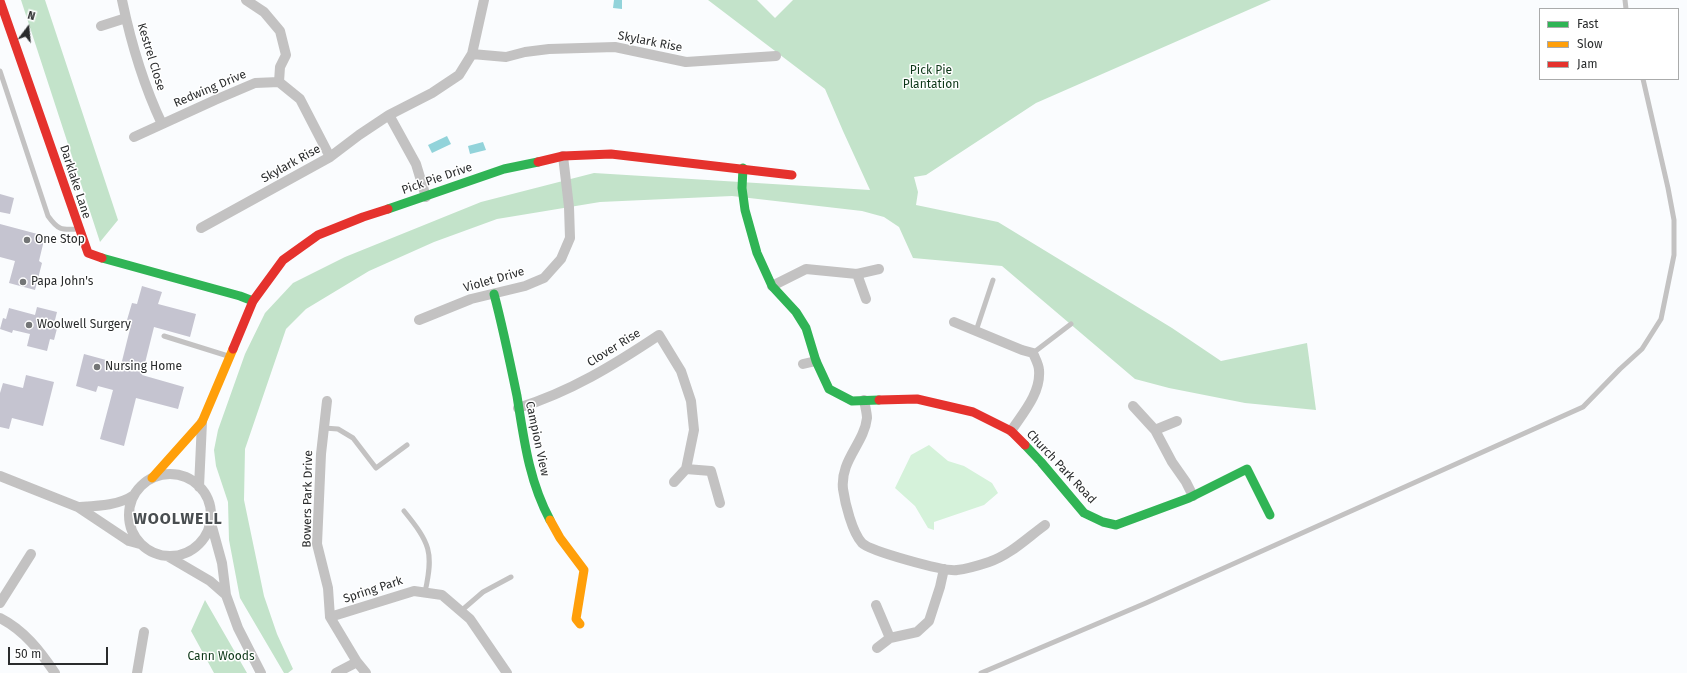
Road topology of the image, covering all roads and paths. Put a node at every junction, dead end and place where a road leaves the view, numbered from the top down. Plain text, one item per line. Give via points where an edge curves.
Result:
1 (122, 0) edge
2 (246, 0) edge
3 (484, 0) edge
4 (0, 1) edge
5 (126, 18) junction
6 (101, 26) dead end
7 (472, 54) junction
8 (776, 56) dead end
9 (0, 71) edge
10 (1643, 80) edge
11 (279, 82) junction
12 (388, 115) junction
13 (162, 124) junction
14 (134, 137) dead end
15 (563, 156) junction
16 (330, 157) junction
17 (743, 168) junction
18 (792, 175) dead end
19 (426, 197) junction
20 (201, 228) dead end
21 (78, 229) junction
22 (880, 269) dead end
23 (857, 274) junction
24 (993, 280) dead end
25 (772, 286) junction
26 (494, 294) junction
27 (866, 298) dead end
28 (253, 301) junction
29 (419, 320) dead end
30 (954, 322) dead end
31 (1071, 324) dead end
32 (976, 331) junction
33 (164, 336) dead end
34 (1033, 353) junction
35 (230, 357) junction
36 (816, 361) junction
37 (804, 364) dead end
38 (864, 400) junction
39 (327, 401) dead end
40 (1133, 406) dead end
41 (518, 408) junction
42 (1177, 421) dead end
43 (202, 422) junction
44 (324, 428) junction
45 (1155, 430) junction
46 (1011, 431) junction
47 (407, 445) dead end
48 (686, 469) junction
49 (0, 476) edge
50 (152, 478) junction
51 (674, 482) dead end
52 (199, 486) junction
53 (134, 495) junction
54 (1193, 496) junction
55 (720, 503) dead end
56 (78, 507) junction
57 (404, 511) dead end
58 (1270, 515) dead end
59 (211, 522) junction
60 (1045, 525) dead end
61 (140, 544) junction
62 (31, 554) dead end
63 (169, 557) junction
64 (944, 569) junction
65 (511, 577) dead end
66 (425, 592) junction
67 (226, 595) junction
68 (0, 603) edge
69 (876, 605) dead end
70 (461, 611) junction
71 (0, 618) edge
72 (330, 618) junction
73 (580, 624) dead end
74 (144, 632) dead end
75 (890, 638) junction
76 (878, 648) dead end
77 (357, 662) junction
78 (55, 673) edge
79 (137, 673) edge
80 (261, 673) edge
81 (336, 673) edge
82 (366, 673) edge
83 (507, 673) edge
84 (981, 673) edge

1 - 5 street, Kestrel Close
2 - 11 street via 264,12 280,31 286,55 280,67
3 - 7 street, Skylark Rise
4 - 21 street, Darklake Lane
5 - 6 street, Kestrel Close
5 - 13 street, Kestrel Close via 142,74
7 - 8 street, Skylark Rise via 506,57 549,49 615,47 686,62
7 - 12 street, Skylark Rise via 459,75 432,93
9 - 21 lane via 48,216 63,230
10 - 84 lane via 1674,220 1674,255 1661,319 1642,349 1582,407 1146,603
11 - 13 street, Redwing Drive via 255,84
11 - 16 street via 300,99
12 - 16 street, Skylark Rise
12 - 19 street via 416,164
13 - 14 street, Redwing Drive
15 - 17 street, Pick Pie Drive via 611,154
15 - 19 street, Pick Pie Drive via 504,169
15 - 26 street, Violet Drive via 570,238 562,259 544,278
16 - 20 street, Skylark Rise
17 - 18 street, Pick Pie Drive
17 - 25 street, Church Park Road via 745,210 757,253
19 - 28 street, Pick Pie Drive via 318,235 283,260
21 - 28 street, Darklake Lane via 88,253 93,256
22 - 23 street
23 - 25 street via 806,269
23 - 27 street
24 - 32 lane
25 - 36 street, Church Park Road via 796,312 806,328
26 - 29 street, Violet Drive via 471,299
26 - 41 street, Campion View via 507,343
28 - 35 street, Pick Pie Drive
30 - 32 street
31 - 34 lane
32 - 34 street
33 - 35 lane
34 - 46 street via 1039,369 1038,382 1033,399
35 - 43 street, Pick Pie Drive
36 - 37 street
36 - 38 street, Church Park Road via 830,389 852,401
38 - 46 street, Church Park Road via 918,399 974,412
38 - 64 street via 867,418 863,433 844,470 843,488 853,526 862,543 888,555
39 - 44 street, Bowers Park Drive
40 - 45 street
41 - 48 street, Clover Rise via 539,402 606,370 659,335 681,371 691,401 694,430
41 - 73 street, Campion View via 530,471 540,501 560,538 584,570 576,619
42 - 45 street
43 - 50 street, Pick Pie Drive
43 - 52 street, Pick Pie Drive
44 - 47 lane via 338,429 353,438 376,468
44 - 72 street, Bowers Park Drive via 320,454 317,544 328,588
45 - 54 street
46 - 54 street, Church Park Road via 1084,513 1104,522 1116,525
48 - 51 street
48 - 55 street via 711,471
49 - 56 street
50 - 52 street via 165,474 177,475
50 - 53 street
52 - 59 street via 207,497 211,509
53 - 56 street via 126,501 104,506
53 - 61 street via 129,512 131,529
54 - 58 street, Church Park Road via 1248,469
56 - 61 street via 129,541
57 - 66 lane via 427,542 430,559
59 - 63 street via 201,544 180,556
59 - 67 street via 222,564
60 - 64 street via 1007,554 990,562 957,570
61 - 63 street via 153,553
62 - 68 street
63 - 67 street via 210,580
64 - 75 street via 929,621 916,632
65 - 70 lane via 483,592
66 - 70 street, Spring Park via 442,595
66 - 72 street, Spring Park via 414,591
67 - 80 street via 238,628
69 - 75 street
70 - 83 street, Spring Park via 470,619
71 - 78 street via 13,624 39,650
72 - 77 street, Bowers Park Drive
74 - 79 street
75 - 76 street
77 - 81 street
77 - 82 street, Bowers Park Drive

